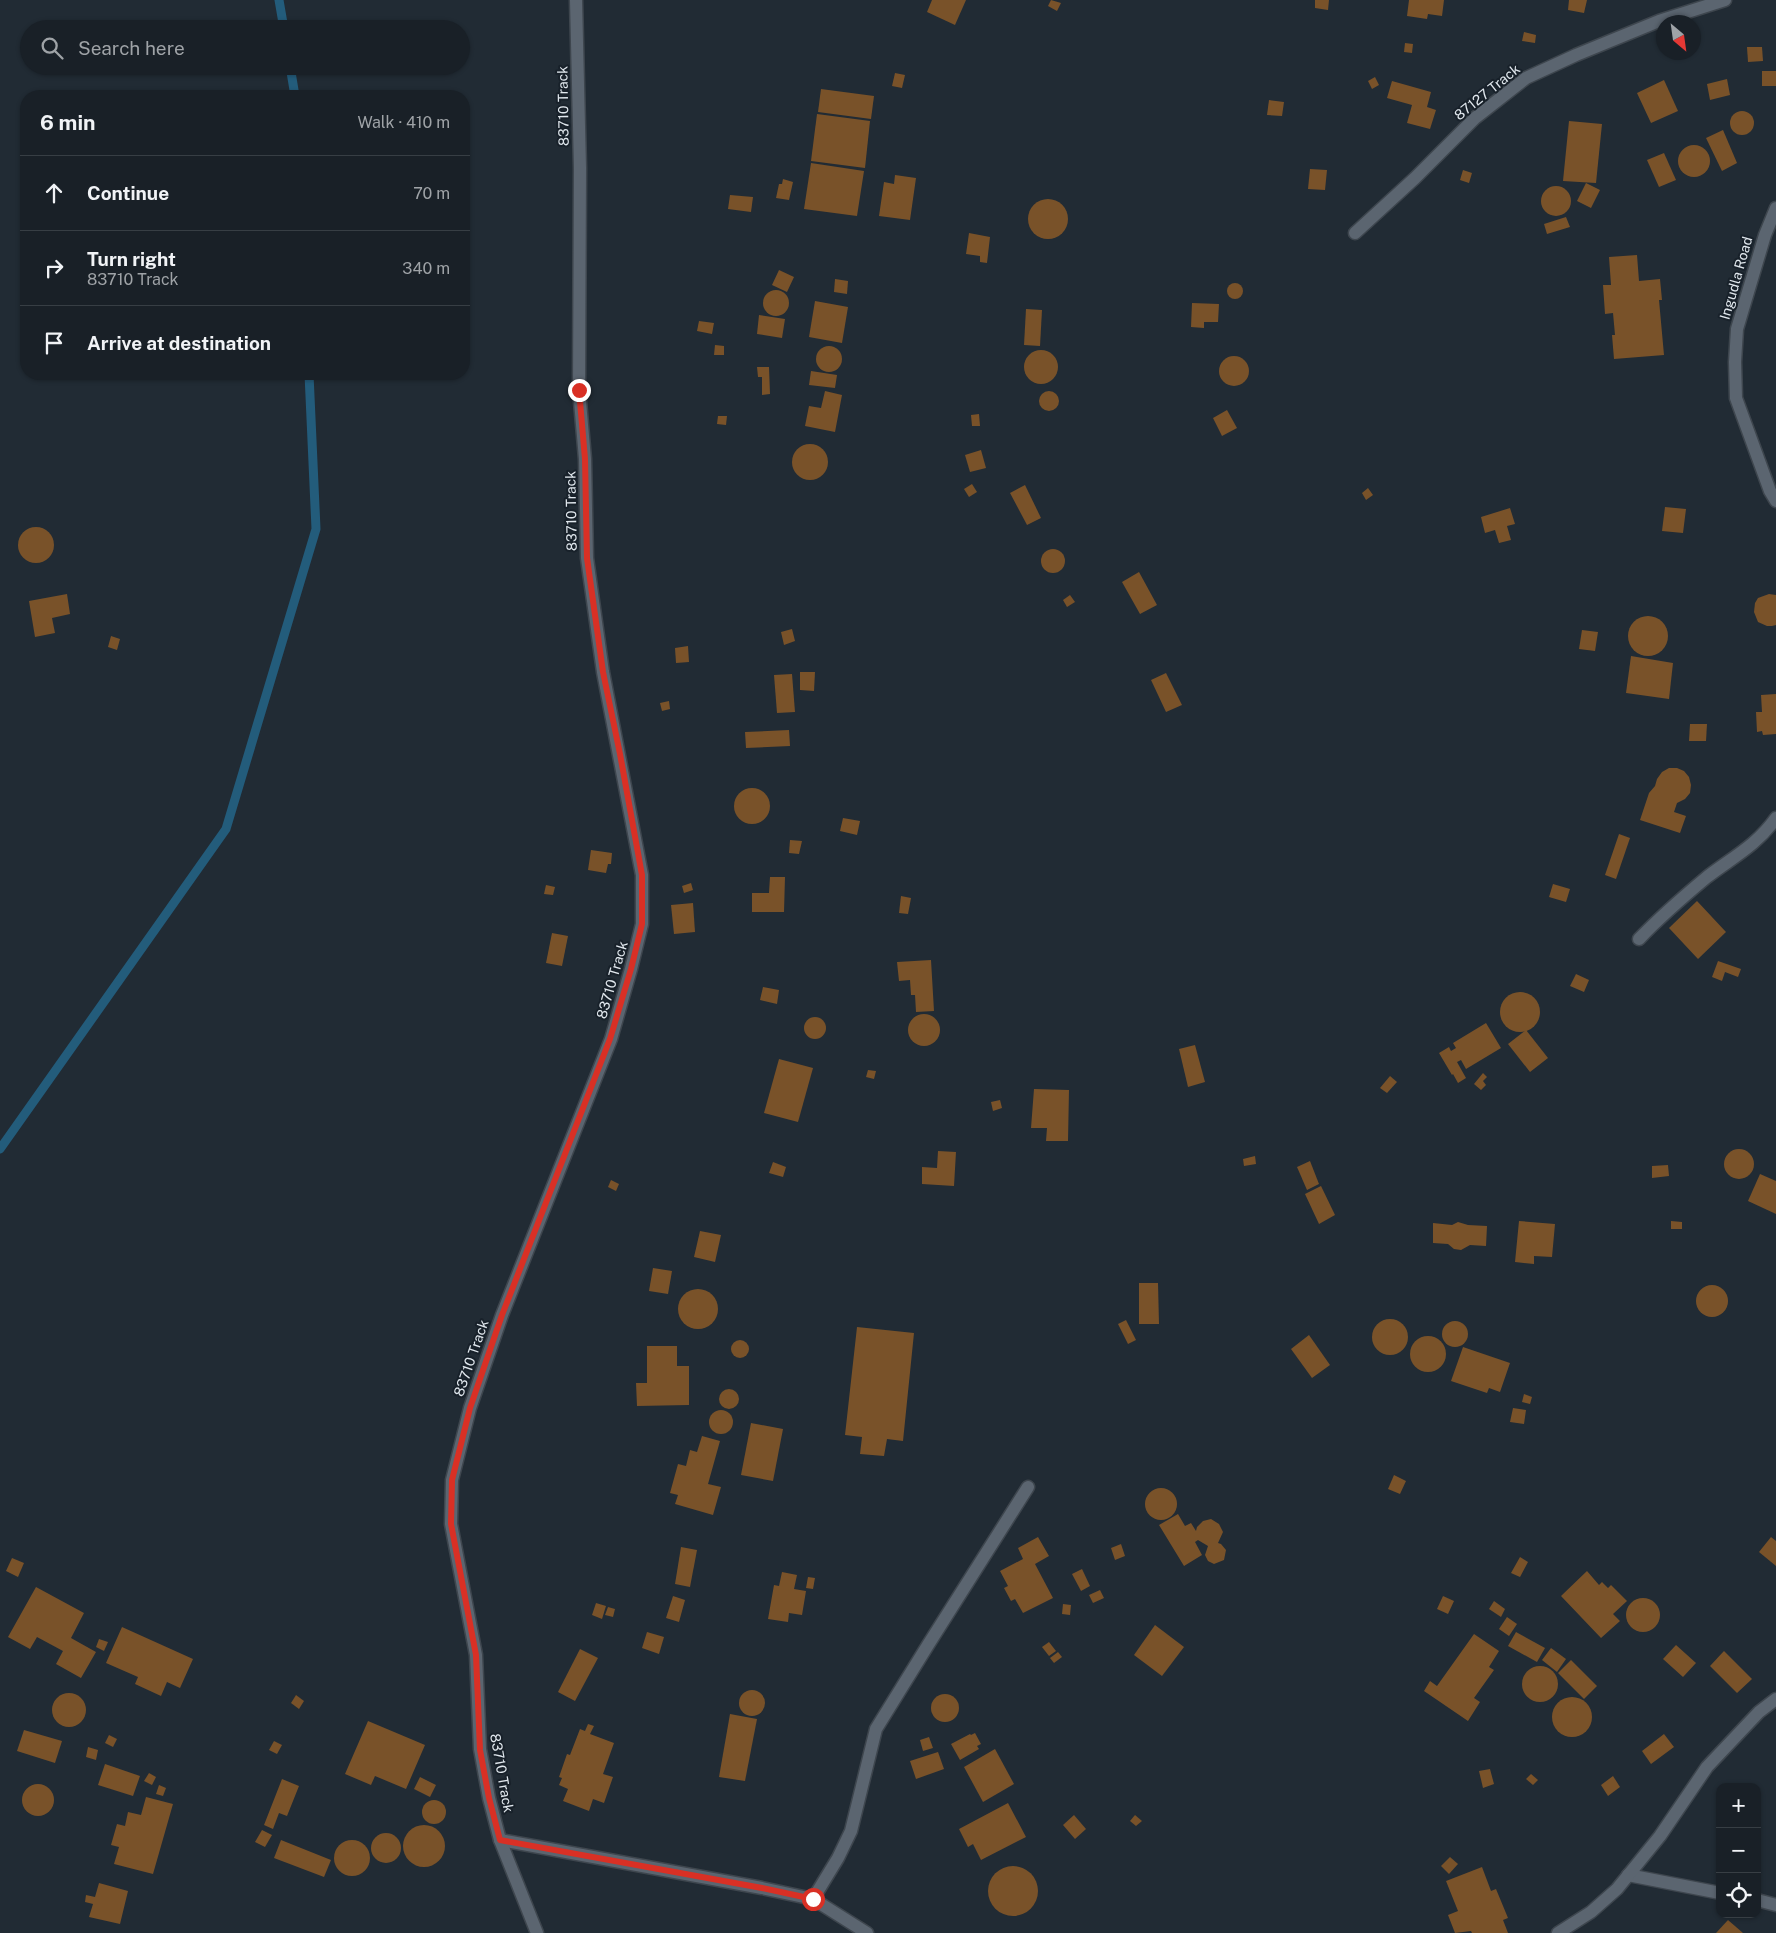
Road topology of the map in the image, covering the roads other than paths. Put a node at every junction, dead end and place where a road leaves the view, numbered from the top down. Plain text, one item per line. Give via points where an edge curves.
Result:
1 (576, 0) edge
2 (1725, 0) edge
3 (1776, 208) edge
4 (1354, 233) dead end
5 (1776, 501) edge
6 (1776, 818) edge
7 (1639, 939) dead end
8 (1028, 1487) dead end
9 (1776, 1699) edge
10 (500, 1840) junction
11 (1628, 1876) junction
12 (1716, 1892) edge
13 (813, 1899) junction
14 (1761, 1901) edge
15 (1776, 1905) edge
16 (537, 1933) edge
17 (867, 1933) edge
18 (1558, 1933) edge

1 - 10 street, 83710 Track via 580,168 579,390 585,459 587,558 603,672 642,875 642,924 610,1039 502,1315 470,1408 452,1480 451,1524 476,1655 480,1750
2 - 4 street, 87127 Track via 1659,21 1526,78 1475,118
3 - 5 street, Ingudla Road via 1742,310 1735,362 1736,398
6 - 7 street via 1749,848 1708,876 1658,918
8 - 13 street via 876,1729 851,1831
9 - 11 street via 1759,1712 1707,1767
10 - 13 street
10 - 16 street, 83710 Track
11 - 12 street
11 - 18 street via 1591,1912
13 - 17 street
14 - 15 street

